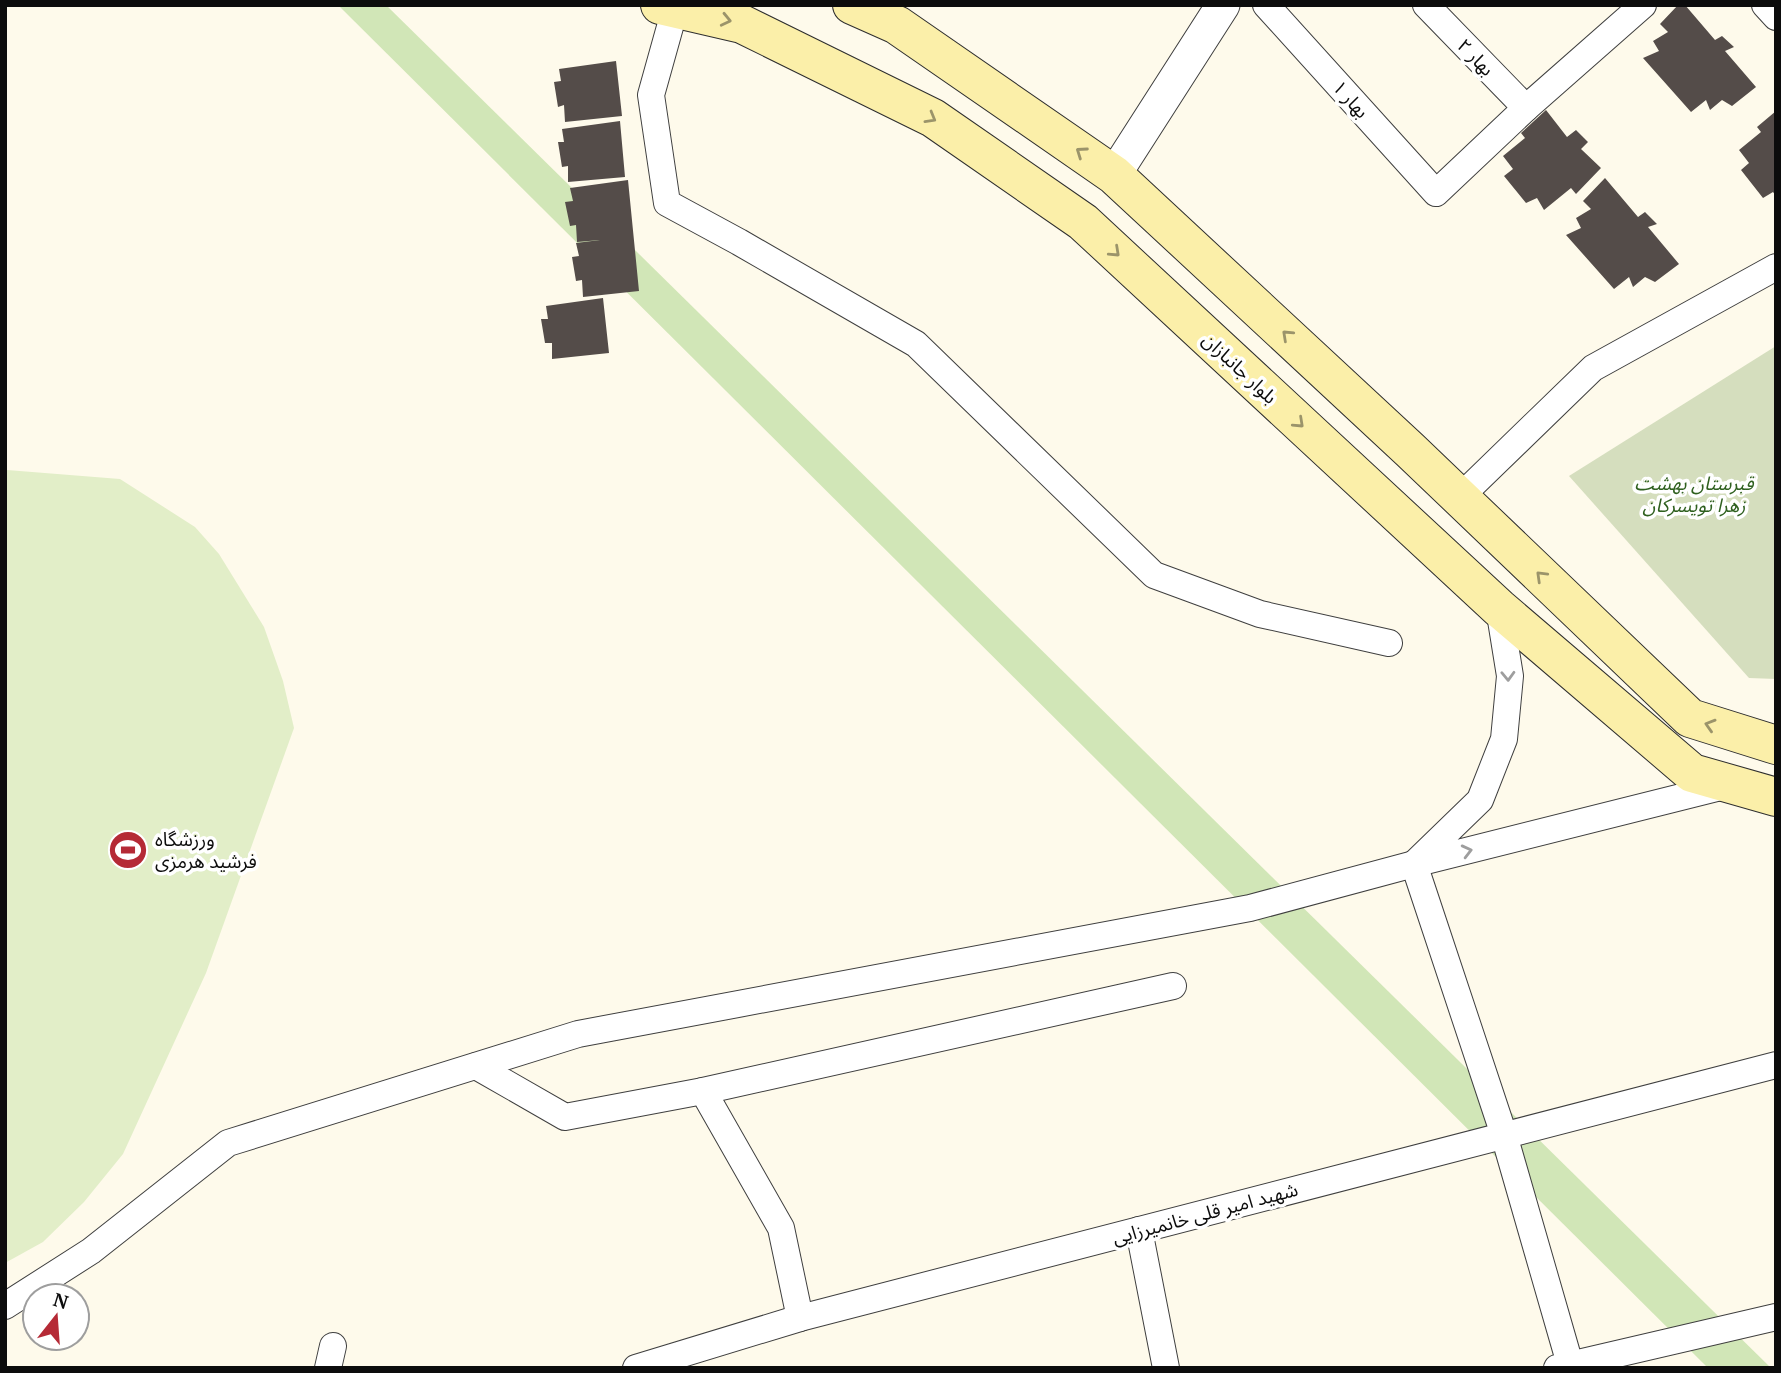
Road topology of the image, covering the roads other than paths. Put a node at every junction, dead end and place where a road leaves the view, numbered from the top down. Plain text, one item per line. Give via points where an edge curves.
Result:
1 (852, 5) edge
2 (1223, 5) edge
3 (1266, 5) edge
4 (1426, 5) edge
5 (1643, 5) edge
6 (1765, 5) edge
7 (667, 7) edge
8 (1776, 17) edge
9 (1525, 108) junction
10 (1114, 175) junction
11 (1083, 222) junction
12 (1776, 267) edge
13 (1460, 497) junction
14 (1499, 608) junction
15 (1389, 643) dead end
16 (1776, 745) edge
17 (1732, 785) junction
18 (1776, 797) edge
19 (1414, 864) junction
20 (1173, 986) dead end
21 (1776, 1065) edge
22 (476, 1066) junction
23 (703, 1091) junction
24 (1504, 1135) junction
25 (1139, 1230) junction
26 (5, 1306) edge
27 (1776, 1317) edge
28 (800, 1318) junction
29 (1564, 1366) edge
30 (636, 1368) edge
31 (1166, 1368) edge

10 -> 1 main road via 897,24
2 - 10 street
3 - 9 street, بهار ۱ via 1436,192
4 - 9 street, بهار ۲
5 - 9 street
6 - 8 street
7 -> 11 main road, بلوار جانبازان via 742,24 933,118
7 - 15 street via 651,95 667,203 916,344 1154,575 1260,614
10 - 11 main road
13 -> 10 main road
11 -> 14 main road, بلوار جانبازان
12 - 13 street via 1594,368
16 -> 13 main road via 1690,718
14 - 17 main road, بلوار جانبازان via 1692,773
14 -> 19 street via 1510,676 1504,738 1480,800
17 - 18 main road, بلوار جانبازان
19 -> 17 street
19 - 22 street via 1250,908 578,1034
19 - 24 street
20 - 23 street
21 - 24 street, شهید امیر قلی خانمیرزایی
22 - 23 street via 565,1117
22 - 26 street via 228,1143 91,1251
23 - 28 street via 781,1228
24 - 25 street, شهید امیر قلی خانمیرزایی
24 - 29 street
25 - 28 street, شهید امیر قلی خانمیرزایی
25 - 31 street
27 - 29 street
28 - 30 street, شهید امیر قلی خانمیرزایی

